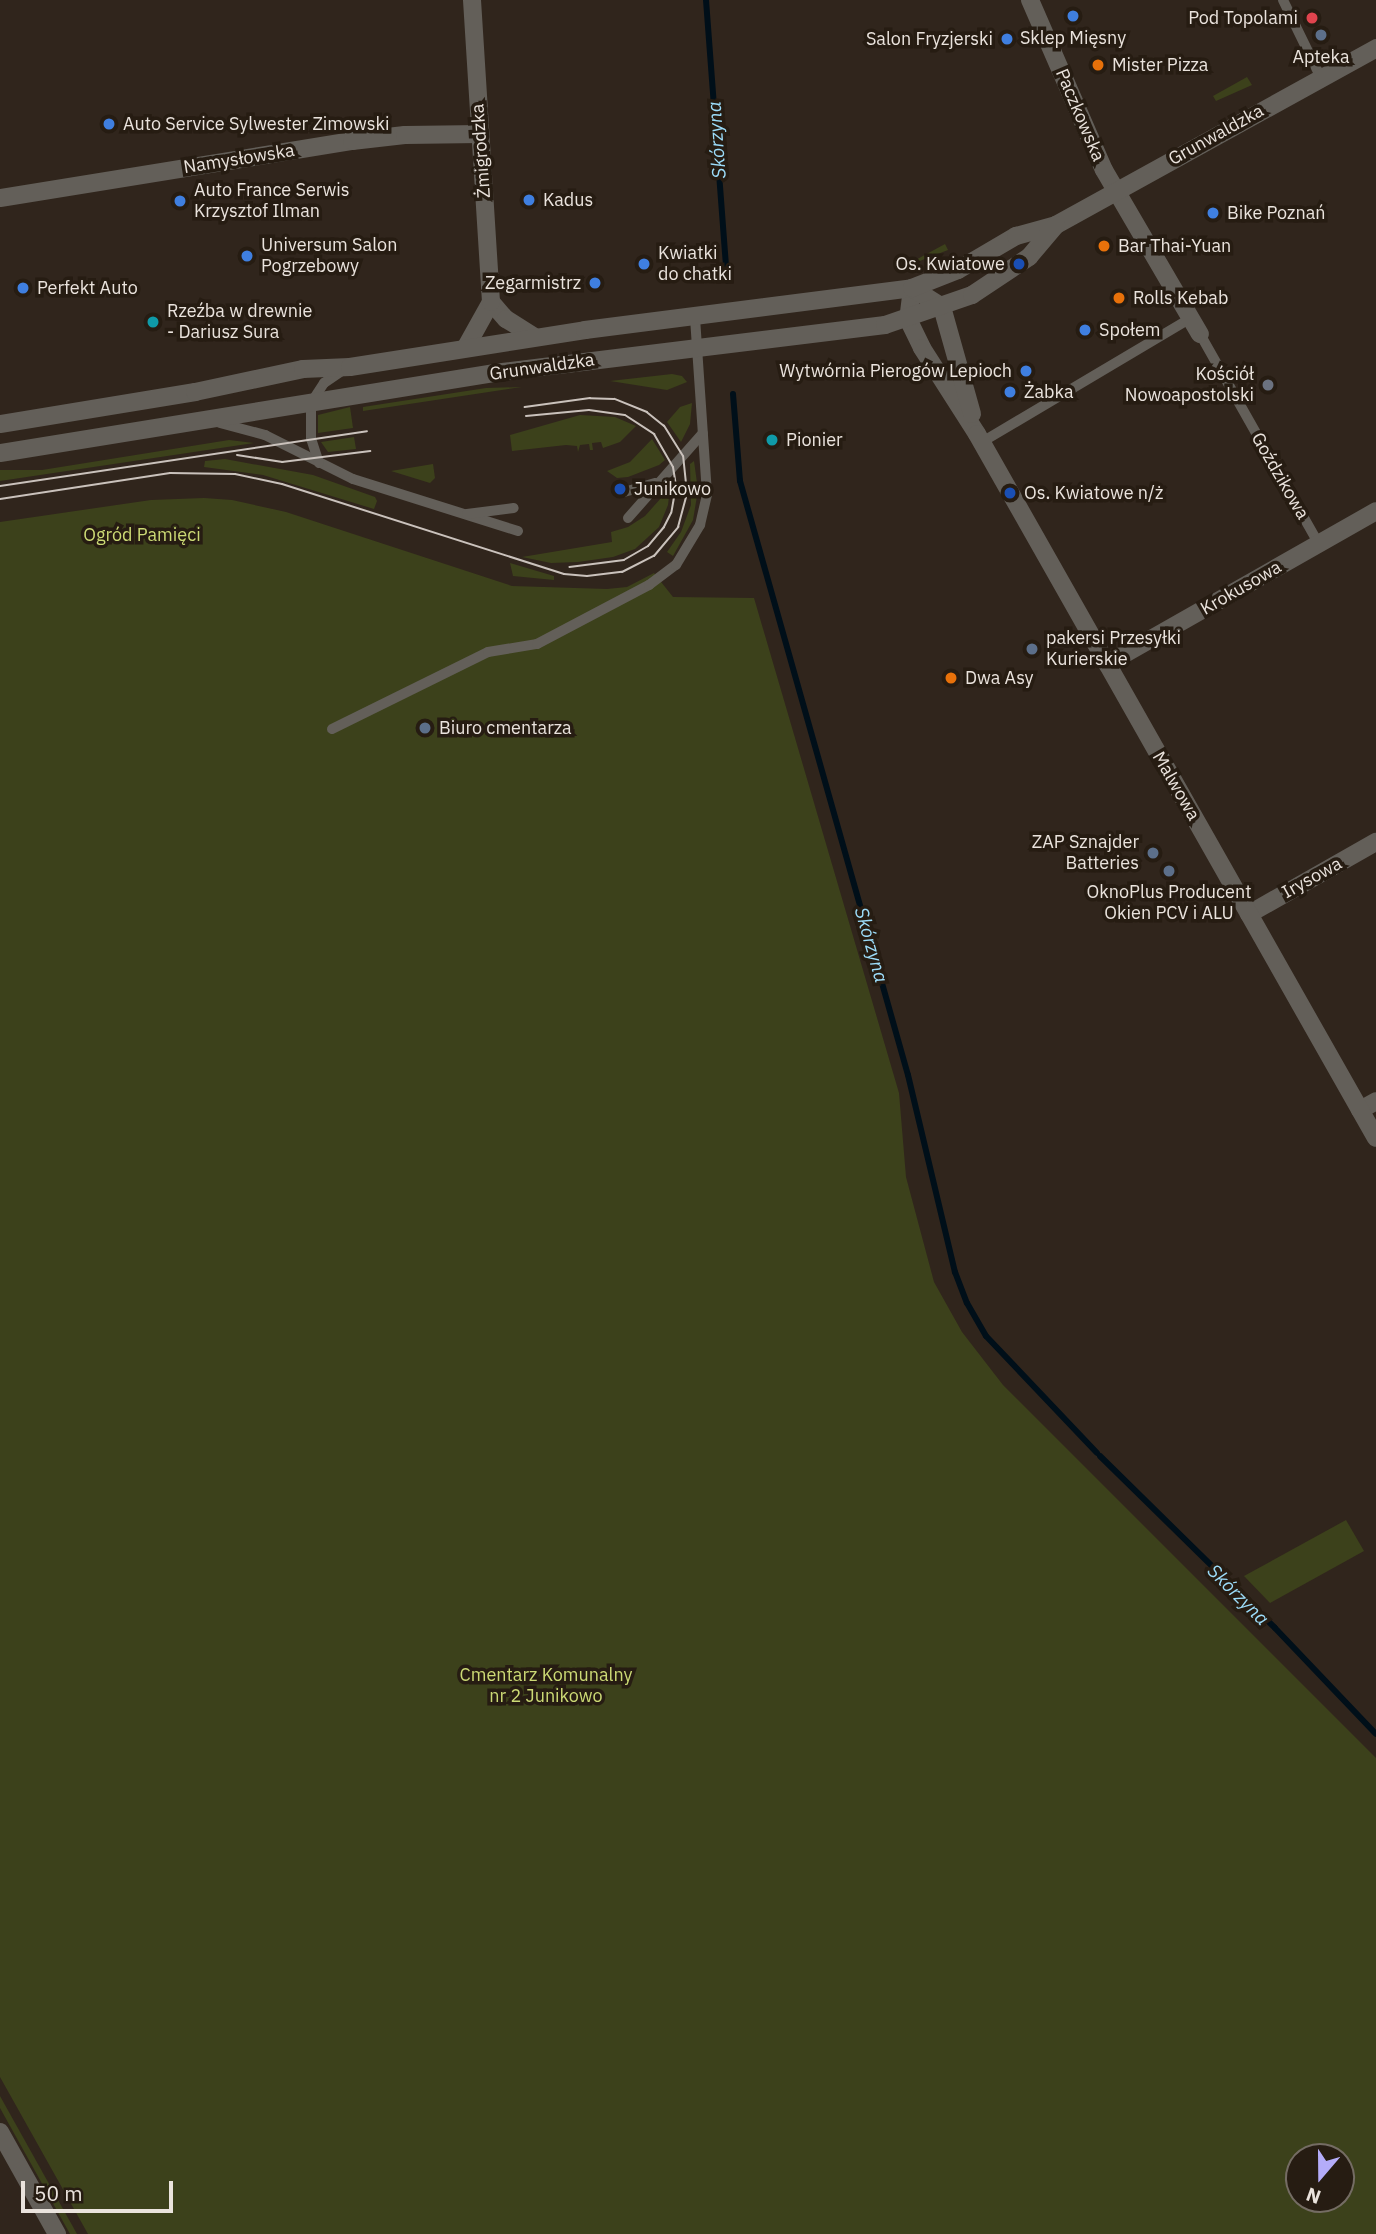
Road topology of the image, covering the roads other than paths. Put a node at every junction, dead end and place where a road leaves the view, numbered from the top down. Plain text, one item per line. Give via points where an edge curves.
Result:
1 (472, 0) edge
2 (1030, 0) edge
3 (1283, 0) edge
4 (1376, 48) edge
5 (1321, 78) junction
6 (480, 134) junction
7 (1114, 191) junction
8 (0, 198) edge
9 (1056, 225) junction
10 (912, 288) junction
11 (491, 302) junction
12 (942, 307) junction
13 (695, 317) junction
14 (908, 319) junction
15 (1195, 326) junction
16 (535, 337) junction
17 (467, 347) junction
18 (697, 347) junction
19 (350, 367) junction
20 (311, 403) junction
21 (199, 421) junction
22 (0, 424) edge
23 (703, 433) junction
24 (980, 438) junction
25 (0, 453) edge
26 (319, 463) junction
27 (660, 482) junction
28 (624, 492) dead end
29 (514, 508) dead end
30 (1376, 512) edge
31 (463, 514) junction
32 (628, 517) dead end
33 (518, 531) dead end
34 (1319, 544) junction
35 (1107, 664) junction
36 (332, 729) dead end
37 (1376, 842) edge
38 (1249, 914) junction
39 (1368, 1105) edge
40 (1376, 1138) edge
41 (0, 2132) edge
42 (57, 2234) edge

1 - 6 street, Żmigrodzka
2 - 7 street, Paczkowska
3 - 5 lane
4 - 5 street, Grunwaldzka
5 - 7 street, Grunwaldzka
6 - 8 street, Namysłowska via 352,141
6 - 11 street, Żmigrodzka
7 - 9 street, Grunwaldzka
7 - 15 street, Goździkowa
9 - 10 street, Grunwaldzka via 1016,236 958,270
9 - 12 street, Grunwaldzka via 1029,257 972,295
10 - 12 street
10 - 13 street, Grunwaldzka
10 - 14 street
11 - 16 street via 506,319
11 - 17 street
12 - 14 street, Grunwaldzka
12 - 24 street, Malwowa
13 - 16 street, Grunwaldzka
13 - 18 lane
14 - 18 street, Grunwaldzka
14 - 24 street, Malwowa
15 - 24 lane
15 - 34 lane, Goździkowa
16 - 17 street, Grunwaldzka
17 - 19 street, Grunwaldzka
18 - 20 street, Grunwaldzka
18 - 23 lane
19 - 20 lane via 329,379
19 - 22 street, Grunwaldzka via 290,371 195,392
20 - 21 street, Grunwaldzka
20 - 26 lane via 312,439
21 - 25 street, Grunwaldzka
21 - 26 lane via 251,430
23 - 27 lane
23 - 36 lane via 707,494 700,525 676,565 537,644 488,652
24 - 35 street, Malwowa
26 - 31 lane via 353,479
27 - 28 lane
27 - 32 lane
29 - 31 lane
30 - 34 street, Krokusowa
31 - 33 lane
34 - 35 street, Krokusowa
35 - 38 street, Malwowa
37 - 38 street, Irysowa
38 - 39 street, Malwowa
39 - 40 street, Malwowa
41 - 42 street

